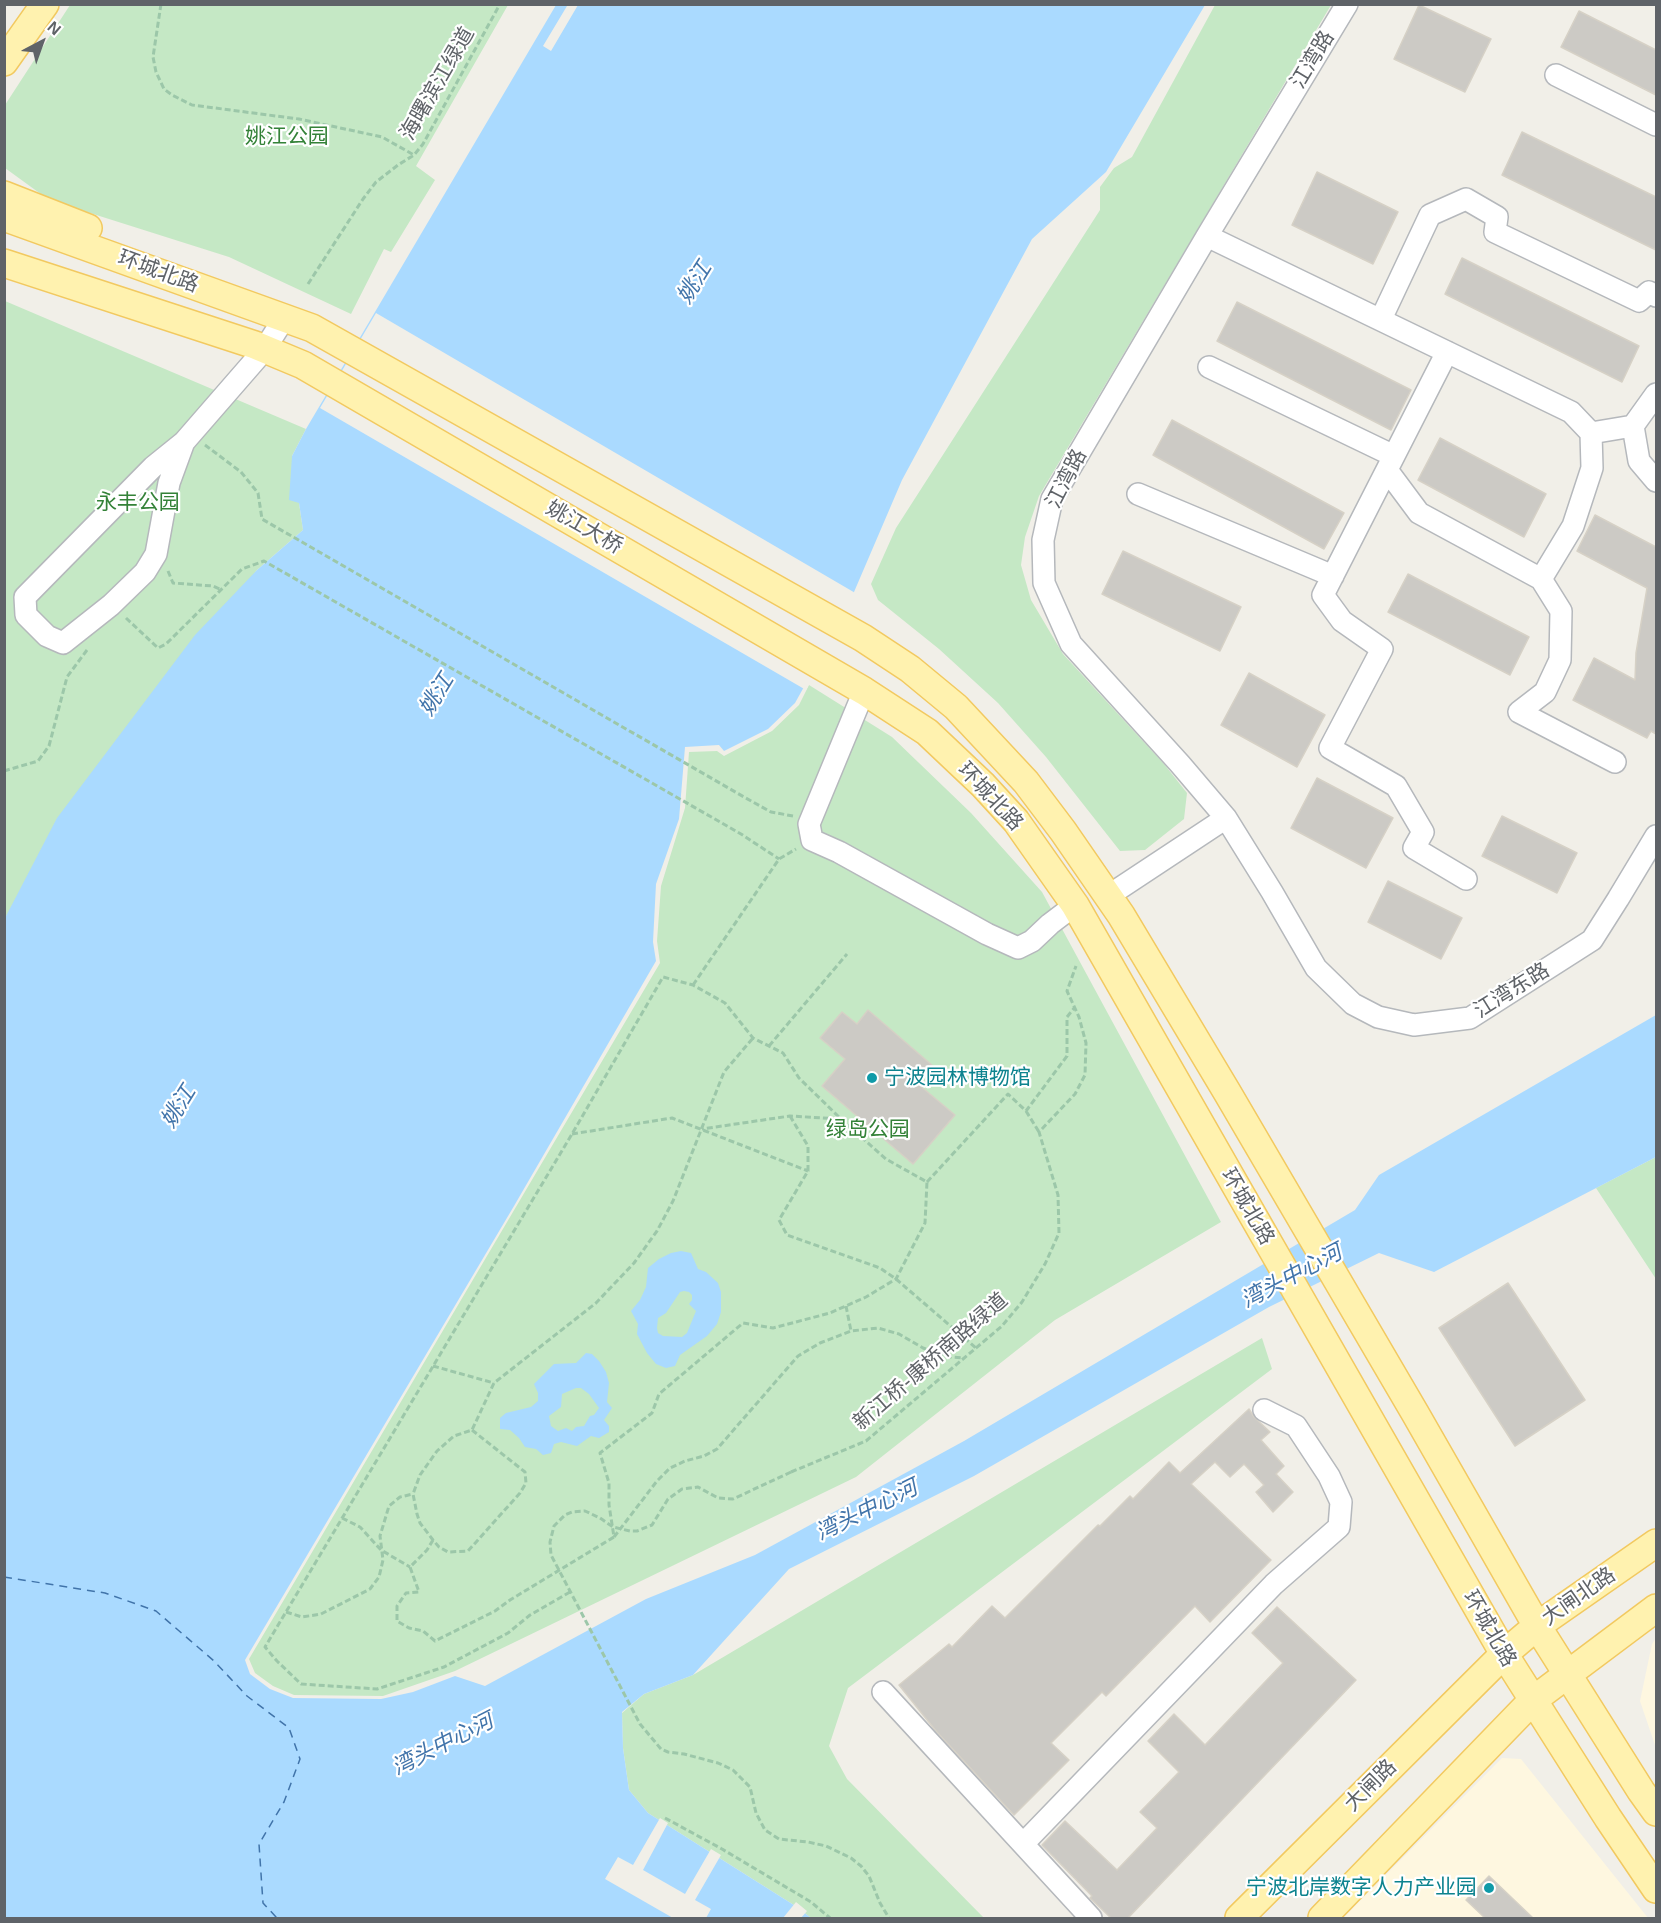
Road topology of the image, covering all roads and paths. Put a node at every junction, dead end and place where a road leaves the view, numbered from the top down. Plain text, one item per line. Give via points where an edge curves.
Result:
1 (45, 4) edge
2 (161, 4) edge
3 (500, 4) edge
4 (1347, 4) edge
5 (4, 62) edge
6 (1556, 75) dead end
7 (1656, 124) edge
8 (414, 155) junction
9 (4, 195) edge
10 (4, 217) edge
11 (1207, 236) junction
12 (4, 262) edge
13 (308, 285) dead end
14 (1656, 296) edge
15 (275, 313) junction
16 (1381, 319) junction
17 (312, 328) joint
18 (264, 350) junction
19 (1447, 352) junction
20 (303, 365) joint
21 (1209, 367) dead end
22 (1656, 394) edge
23 (1633, 426) junction
24 (1591, 433) junction
25 (194, 443) junction
26 (1390, 463) junction
27 (1656, 481) edge
28 (1138, 494) dead end
29 (167, 568) dead end
30 (1333, 576) junction
31 (1541, 579) junction
32 (222, 590) junction
33 (111, 605) junction
34 (862, 638) joint
35 (93, 642) dead end
36 (864, 691) junction
37 (1615, 762) dead end
38 (4, 771) edge
39 (819, 799) junction
40 (1226, 818) junction
41 (1656, 836) edge
42 (812, 840) junction
43 (779, 859) junction
44 (1466, 879) dead end
45 (1108, 896) junction
46 (1075, 905) junction
47 (848, 954) dead end
48 (1076, 966) dead end
49 (693, 985) junction
50 (1075, 1008) junction
51 (753, 1038) junction
52 (769, 1046) junction
53 (1026, 1111) junction
54 (790, 1116) junction
55 (841, 1119) junction
56 (702, 1129) junction
57 (1039, 1132) junction
58 (572, 1134) junction
59 (808, 1171) junction
60 (927, 1182) junction
61 (896, 1279) junction
62 (846, 1306) junction
63 (851, 1331) junction
64 (976, 1348) junction
65 (963, 1358) junction
66 (433, 1366) junction
67 (494, 1383) junction
68 (1264, 1410) dead end
69 (472, 1430) junction
70 (413, 1494) junction
71 (342, 1518) junction
72 (614, 1538) junction
73 (433, 1540) junction
74 (1656, 1543) edge
75 (381, 1550) junction
76 (410, 1567) junction
77 (570, 1592) junction
78 (1656, 1608) edge
79 (286, 1612) junction
80 (1537, 1626) junction
81 (1504, 1654) junction
82 (1567, 1675) junction
83 (883, 1692) dead end
84 (1532, 1701) junction
85 (1656, 1812) edge
86 (665, 1818) dead end
87 (1023, 1844) junction
88 (1656, 1889) edge
89 (830, 1918) edge
90 (889, 1918) edge
91 (1091, 1918) edge
92 (1239, 1918) edge
93 (1322, 1918) edge

1 - 5 main road
2 - 8 path via 153,57 164,88 172,95 192,105 299,119 382,136
3 - 8 path, 海曙滨江绿道
4 - 11 street, 江湾路
6 - 7 street
8 - 13 path, 海曙滨江绿道 via 376,182
9 - 15 main road via 231,284
10 - 15 main road, 环城北路
11 - 16 street
11 - 40 street, 江湾路 via 1052,499 1043,540 1044,583 1071,644
12 - 18 main road, 环城北路
14 - 16 street via 1649,292 1639,302 1495,232 1497,217 1466,199 1430,215
15 - 17 main road, 环城北路
15 - 18 street
16 - 19 street
17 - 34 main road, 姚江大桥
18 - 20 main road, 环城北路
18 - 25 street
19 - 24 street via 1571,412
19 - 26 street
20 - 36 main road, 姚江大桥
21 - 26 street
22 - 23 street
23 - 24 street
23 - 27 street via 1640,461
24 - 31 street via 1592,468 1573,526
25 - 33 street via 169,483 156,554 145,572
25 - 33 street via 153,467 25,597 26,615 47,636 63,643
25 - 39 path via 241,472 258,493 262,519 744,797 771,812 794,816
26 - 30 street
26 - 31 street via 1419,513
28 - 30 street
29 - 32 path via 173,583
30 - 44 street via 1323,595 1342,621 1382,649 1330,748 1396,786 1423,832 1414,848
31 - 37 street via 1561,611 1560,660 1545,692 1519,712
32 - 33 path via 158,648
32 - 43 path via 242,569 264,561
34 - 45 main road, 环城北路 via 910,669 990,742 1026,782
35 - 38 path via 67,677 49,746 38,761
36 - 39 street
36 - 46 main road, 环城北路 via 927,732 983,785 1016,821
39 - 42 street via 809,824
40 - 41 street, 江湾东路 via 1316,968 1353,1004 1378,1017 1414,1025 1470,1018 1592,940
40 - 45 street
42 - 43 path
42 - 46 street via 1018,948
43 - 49 path
45 - 80 main road, 环城北路 via 1227,1092
46 - 81 main road, 环城北路
47 - 52 path
48 - 50 path via 1067,991
49 - 51 path via 725,1003
49 - 58 path via 663,977
50 - 53 path via 1067,1017 1067,1056
50 - 57 path via 1086,1043 1086,1075 1075,1094
51 - 52 path
51 - 56 path via 724,1071
52 - 55 path via 783,1053 799,1078
53 - 57 path, 新江桥-康桥南路绿道
53 - 60 path via 1008,1094
54 - 55 path
54 - 56 path
54 - 59 path via 808,1146
55 - 60 path via 886,1159
56 - 58 path via 672,1118
56 - 59 path
56 - 67 path via 673,1201 634,1263 596,1303
57 - 64 path, 新江桥-康桥南路绿道 via 1058,1195 1059,1233 1022,1302
58 - 66 path
59 - 61 path via 779,1220 787,1235 880,1268
60 - 61 path via 925,1223
61 - 62 path
61 - 64 path
62 - 63 path
62 - 72 path via 773,1328 743,1323 659,1394 652,1413 600,1453 609,1483
63 - 65 path via 878,1328 951,1357
63 - 72 path via 798,1356 717,1449 670,1468
64 - 65 path, 新江桥-康桥南路绿道
65 - 77 path, 新江桥-康桥南路绿道, bridge via 866,1441 733,1498 718,1498 698,1488 682,1489 669,1499 652,1525 637,1531 613,1527 585,1511 565,1515 554,1526 550,1548
66 - 67 path
66 - 71 path
67 - 69 path
68 - 87 street via 1296,1426 1322,1466 1341,1502 1339,1527 1274,1584
69 - 70 path via 454,1436 437,1451 420,1475
69 - 73 path via 525,1472 526,1483 468,1551 448,1552
70 - 73 path via 420,1523
70 - 75 path via 400,1497 389,1506 380,1536
71 - 75 path via 360,1527
71 - 79 path
72 - 76 path via 495,1611 435,1641 423,1631 397,1621 397,1606 406,1593 419,1592
73 - 76 path
74 - 80 main road, 大闸北路
75 - 76 path
75 - 79 path via 379,1577 370,1589 321,1614 302,1617
77 - 79 path via 508,1633 444,1667 377,1689 301,1684 265,1647
77 - 90 path, 新江桥-康桥南路绿道, bridge via 640,1724 661,1749 733,1770 750,1787 765,1830 779,1839 826,1846 851,1858 869,1876
78 - 82 main road
80 - 81 main road, 大闸北路
80 - 82 main road, 环城北路
81 - 84 main road, 环城北路
81 - 92 main road, 大闸路
82 - 84 main road
82 - 85 main road, 环城北路
83 - 87 street
84 - 88 main road, 环城北路
84 - 93 main road
86 - 89 path via 811,1902
87 - 91 street

